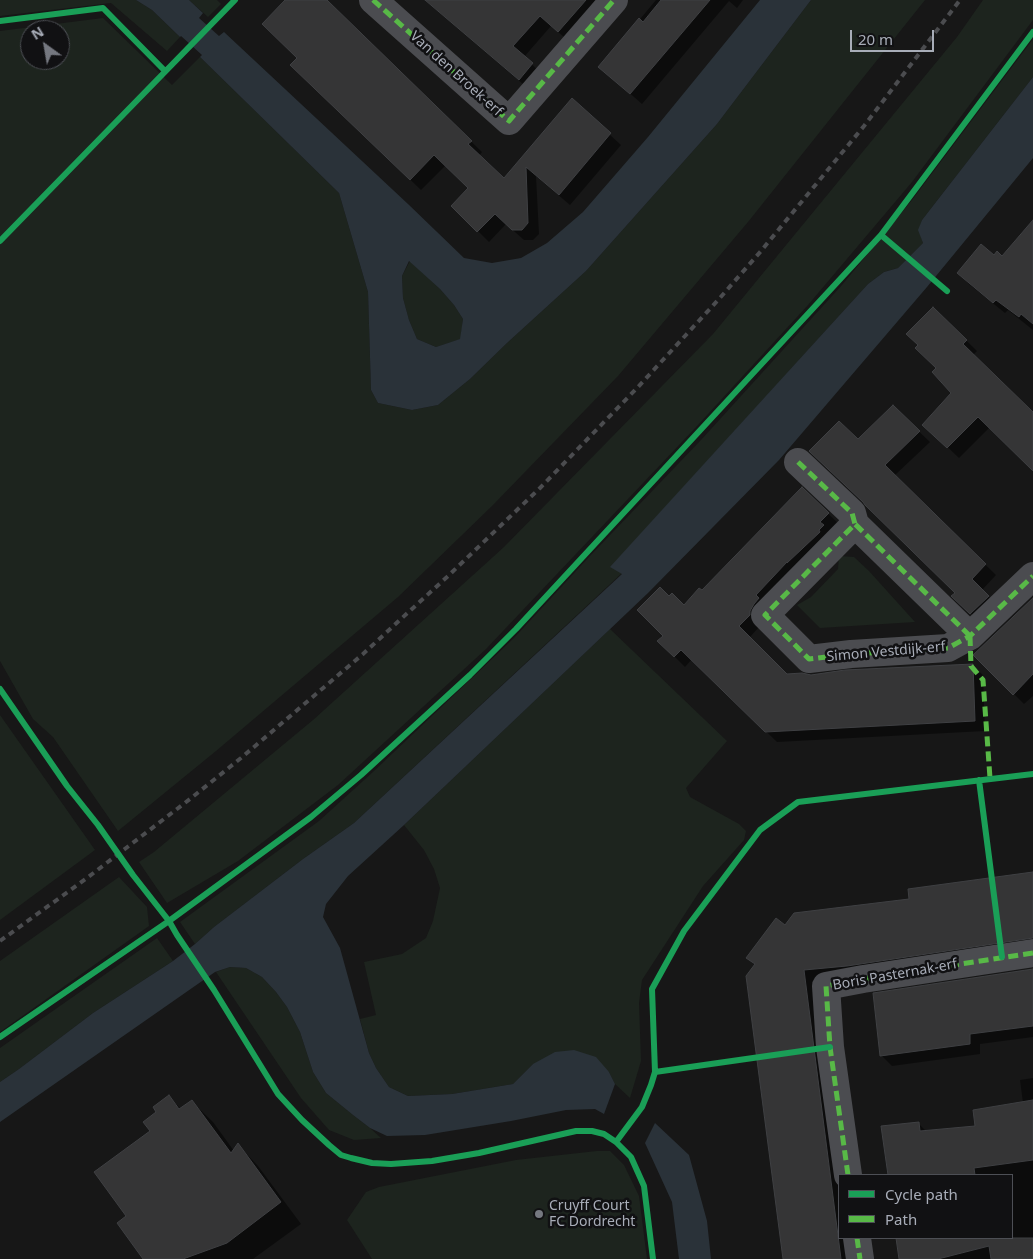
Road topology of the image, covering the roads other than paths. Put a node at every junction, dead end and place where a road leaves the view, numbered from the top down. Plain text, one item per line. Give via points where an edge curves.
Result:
1 (373, 0) edge
2 (614, 0) edge
3 (798, 462) dead end
4 (855, 524) junction
5 (1033, 576) edge
6 (970, 636) junction
7 (1033, 953) edge
8 (848, 1174) edge
9 (857, 1239) edge
10 (860, 1259) edge

1 - 2 street, Van den Broek-erf via 509,122
3 - 4 street, Simon Vestdijk-erf via 852,513
4 - 6 street, Simon Vestdijk-erf
4 - 6 street, Simon Vestdijk-erf via 765,615 778,628 810,659 948,648
5 - 6 street, Simon Vestdijk-erf
7 - 8 street, Boris Pasternak-erf via 826,986 830,1047
9 - 10 street

